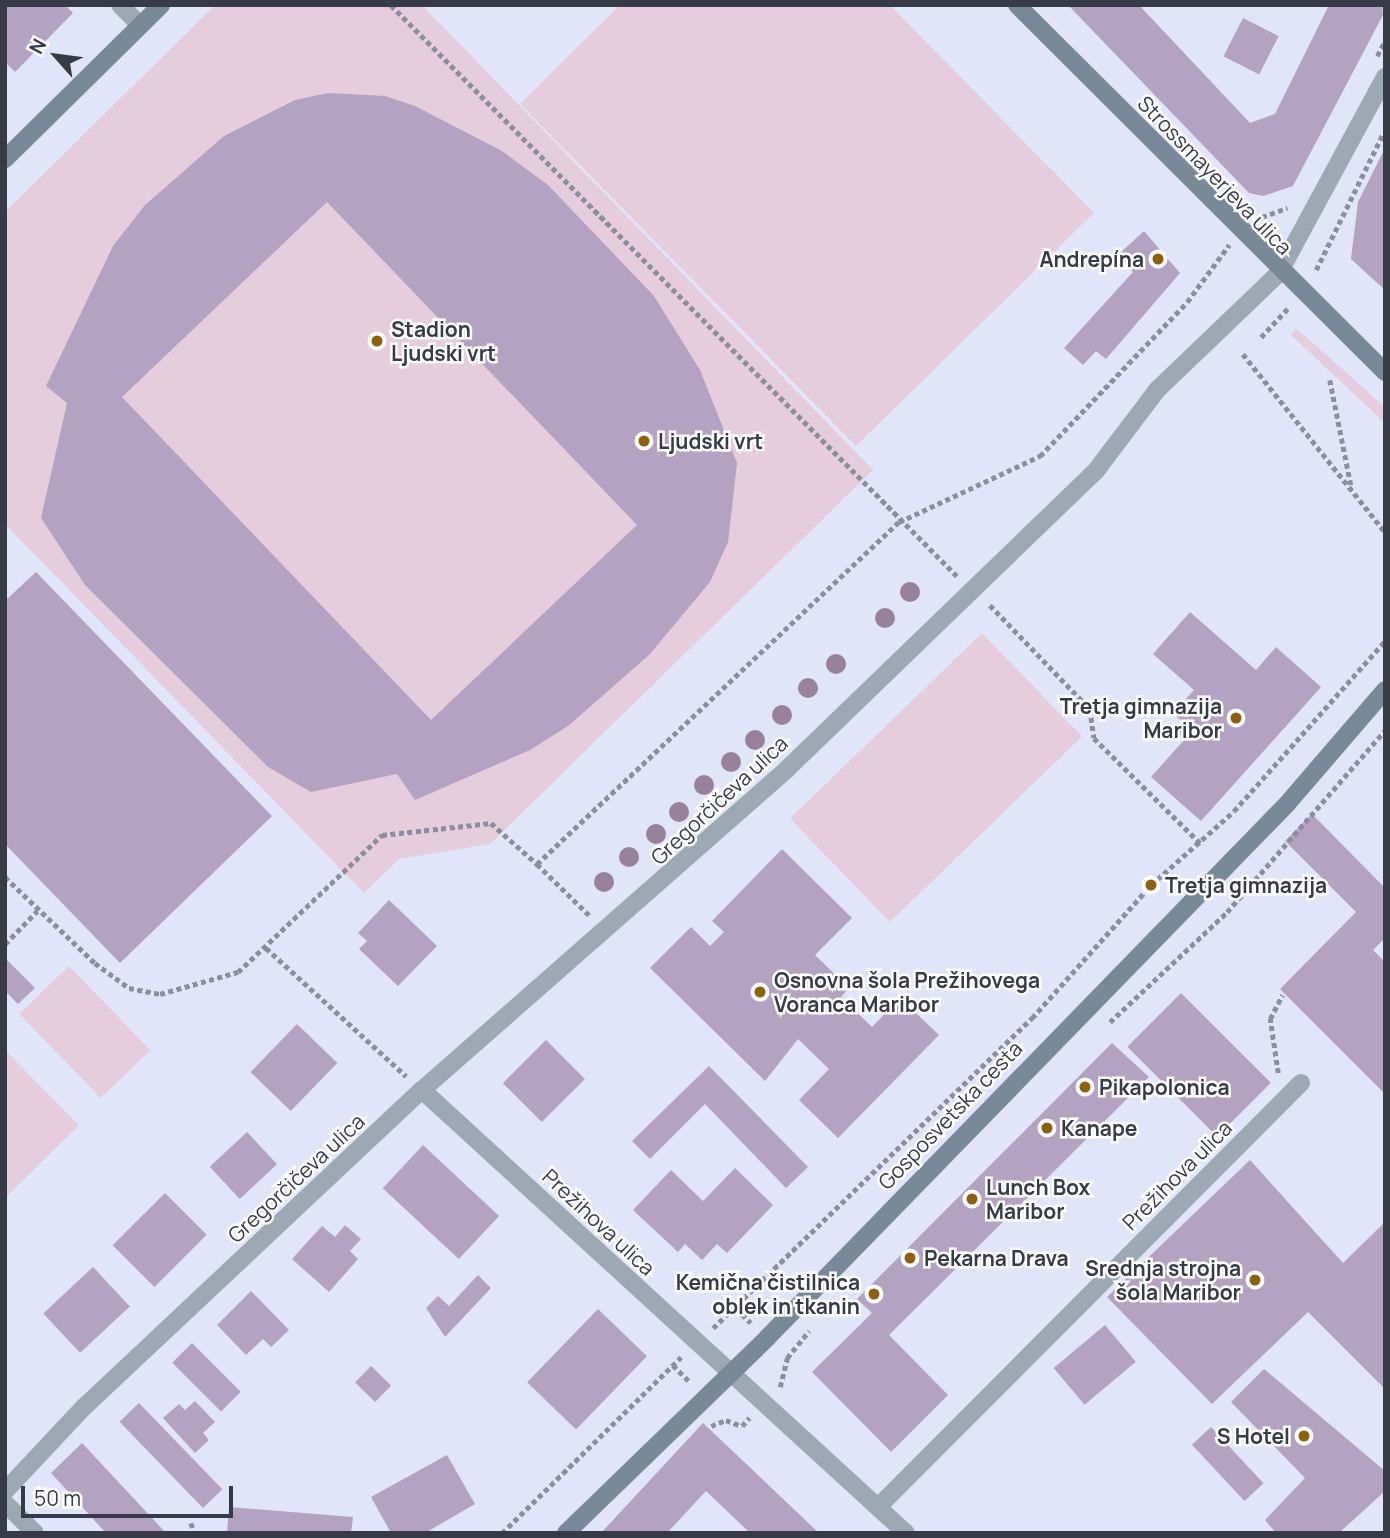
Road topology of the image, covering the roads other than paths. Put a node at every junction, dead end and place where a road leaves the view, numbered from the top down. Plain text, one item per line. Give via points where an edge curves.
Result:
1 (120, 5) edge
2 (162, 5) edge
3 (1017, 5) edge
4 (140, 25) junction
5 (1385, 77) edge
6 (5, 159) edge
7 (1279, 273) junction
8 (1385, 372) edge
9 (1385, 690) edge
10 (1301, 1083) dead end
11 (422, 1090) junction
12 (730, 1374) junction
13 (5, 1491) edge
14 (5, 1503) edge
15 (878, 1507) junction
16 (35, 1533) edge
17 (566, 1533) edge
18 (906, 1533) edge

1 - 4 street
2 - 4 street
3 - 7 street, Strossmayerjeva ulica
4 - 6 street
5 - 7 street, Gregorčičeva ulica
7 - 8 street, Strossmayerjeva ulica
7 - 11 street, Gregorčičeva ulica via 1157,390 1117,448 972,591 629,913 601,929
9 - 12 street, Gosposvetska cesta via 1287,804
10 - 15 street, Prežihova ulica
11 - 12 street, Prežihova ulica
11 - 13 street, Gregorčičeva ulica via 93,1399
12 - 15 street, Prežihova ulica
12 - 17 street, Gosposvetska cesta
14 - 16 street
15 - 18 street, Prežihova ulica

